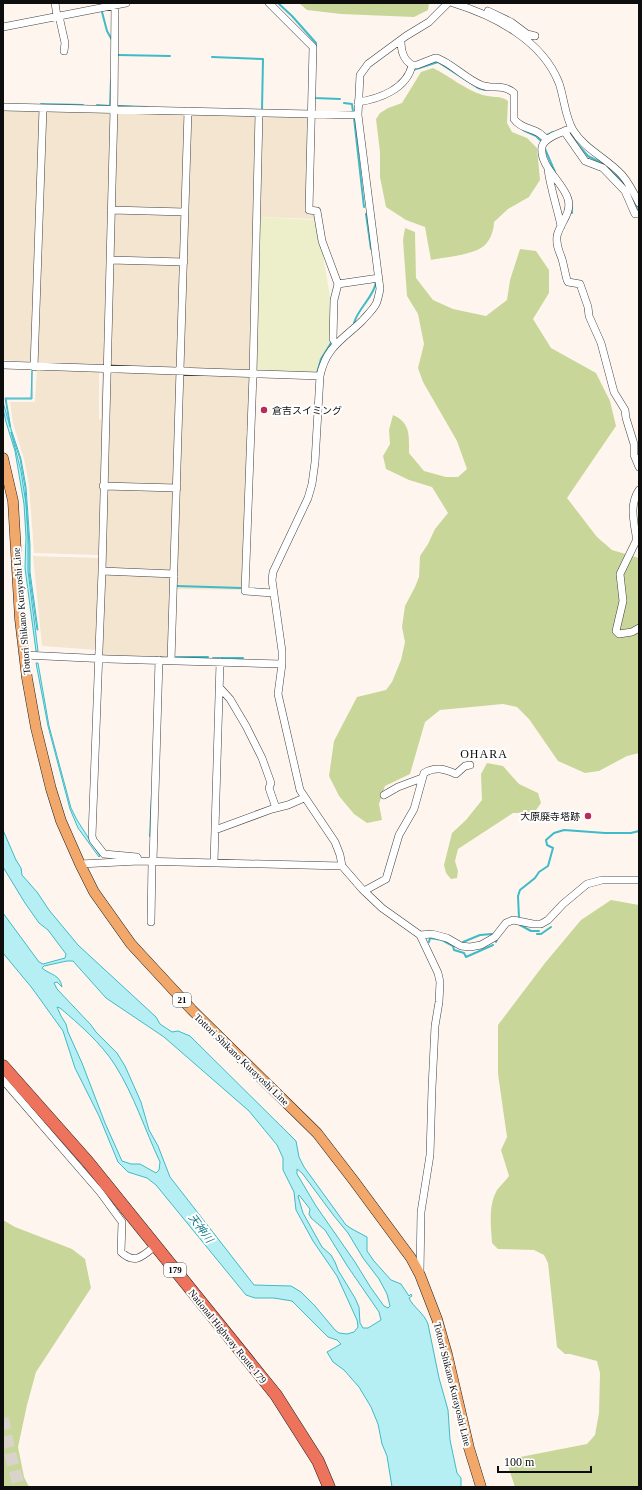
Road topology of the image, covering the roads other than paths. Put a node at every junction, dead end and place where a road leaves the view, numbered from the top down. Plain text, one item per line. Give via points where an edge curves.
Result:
1 (55, 3) edge
2 (126, 3) edge
3 (269, 3) edge
4 (448, 3) edge
5 (453, 3) edge
6 (115, 4) edge
7 (469, 9) junction
8 (58, 16) junction
9 (3, 27) edge
10 (535, 36) dead end
11 (401, 40) junction
12 (64, 51) dead end
13 (412, 65) junction
14 (358, 102) junction
15 (3, 106) edge
16 (43, 108) junction
17 (114, 109) junction
18 (188, 111) junction
19 (259, 113) junction
20 (311, 114) junction
21 (358, 116) junction
22 (572, 128) junction
23 (564, 131) junction
24 (547, 140) junction
25 (548, 166) junction
26 (639, 203) edge
27 (111, 210) junction
28 (185, 212) junction
29 (639, 214) edge
30 (561, 226) junction
31 (110, 260) junction
32 (184, 262) junction
33 (379, 278) junction
34 (338, 284) junction
35 (336, 344) junction
36 (3, 361) edge
37 (3, 365) edge
38 (34, 365) junction
39 (107, 370) junction
40 (180, 371) junction
41 (253, 374) junction
42 (320, 376) junction
43 (3, 458) edge
44 (639, 466) edge
45 (103, 486) junction
46 (177, 488) junction
47 (639, 490) edge
48 (102, 571) junction
49 (174, 574) junction
50 (273, 593) junction
51 (639, 628) edge
52 (24, 655) junction
53 (98, 659) junction
54 (159, 660) junction
55 (171, 661) junction
56 (220, 662) junction
57 (282, 664) junction
58 (220, 688) junction
59 (470, 765) dead end
60 (422, 778) junction
61 (384, 796) dead end
62 (304, 798) junction
63 (276, 808) junction
64 (215, 830) junction
65 (139, 861) junction
66 (153, 862) junction
67 (214, 863) junction
68 (80, 864) junction
69 (342, 866) junction
70 (639, 880) edge
71 (364, 891) junction
72 (150, 922) dead end
73 (420, 935) junction
74 (491, 939) junction
75 (496, 946) dead end
76 (3, 1066) edge
77 (3, 1080) edge
78 (155, 1246) junction
79 (420, 1275) junction
80 (329, 1487) edge
81 (481, 1487) edge

1 - 8 street
2 - 6 street
3 - 20 street via 313,47
4 - 11 street via 429,22
5 - 7 street
6 - 8 street
6 - 17 street
7 - 10 street via 474,7 490,12
7 - 22 street via 508,26 549,63 559,84
8 - 9 street
8 - 12 street via 65,43
11 - 13 street via 404,59
11 - 14 street via 368,64 360,75
13 - 14 street via 409,75 398,89 377,98
13 - 24 street via 437,58 481,86 498,86 509,90 514,93 514,120
14 - 21 street
15 - 16 street
16 - 17 street
16 - 38 street
17 - 18 street
17 - 27 street
18 - 19 street
18 - 28 street
19 - 20 street
19 - 41 street
20 - 21 street
20 - 34 street via 309,210 317,211 322,241
21 - 33 street
22 - 23 street
22 - 26 street via 582,142 622,175
23 - 24 street
23 - 29 street via 585,161 603,168 625,191 635,214
24 - 25 street via 542,150
25 - 30 street
25 - 30 street via 568,197 569,209
27 - 28 street
27 - 31 street
28 - 32 street
30 - 44 street via 557,248 567,280 580,284 589,316 601,343 614,392 625,410 634,444 634,455
31 - 32 street
31 - 39 street
32 - 40 street
33 - 34 street
33 - 35 street via 380,289 372,310
34 - 35 street via 334,295 333,316 333,339
35 - 42 street via 326,357
36 - 38 street
37 - 38 street
38 - 39 street
39 - 40 street
39 - 45 street
40 - 41 street
40 - 46 street
41 - 42 street
41 - 50 street via 245,591
42 - 50 street via 312,484 308,498 273,572
43 - 52 main road, Tottori Shikano Kurayoshi Line / 21 via 13,501
45 - 46 street
45 - 48 street
46 - 49 street
47 - 51 street via 633,513 637,536 620,574 623,602 616,631 623,634
48 - 49 street
48 - 53 street
49 - 55 street
50 - 57 street
52 - 53 street
52 - 68 main road, Tottori Shikano Kurayoshi Line / 21 via 36,728 51,789
53 - 54 street
53 - 65 street via 93,840 104,854 137,857
54 - 55 street
54 - 66 street
55 - 56 street
56 - 57 street
56 - 58 street
57 - 62 street via 278,694 297,781
58 - 63 street via 238,713 262,758
58 - 64 street
59 - 60 street via 456,774 443,769 429,770
60 - 61 street via 396,788
60 - 71 street via 414,809 399,835 386,879
62 - 63 street
62 - 69 street via 335,842
63 - 64 street
64 - 67 street
65 - 66 street
65 - 68 street
66 - 67 street
66 - 72 street
67 - 69 street
68 - 79 main road, Tottori Shikano Kurayoshi Line / 21 via 94,892 131,944 192,1010 317,1133 411,1258
69 - 71 street
70 - 74 street via 602,880 587,884 548,920 534,924 513,920 506,923
71 - 73 street via 382,908
73 - 74 street via 432,934 470,947 481,945
73 - 79 street via 435,964 440,982 435,1026 430,1155 421,1212
74 - 75 street
76 - 78 highway, National Highway Route 179 / 179 via 88,1162
77 - 78 street via 100,1192 122,1222 121,1252 134,1259 144,1256
78 - 80 highway, National Highway Route 179 / 179 via 276,1396 318,1461
79 - 81 main road, Tottori Shikano Kurayoshi Line / 21 via 437,1319

